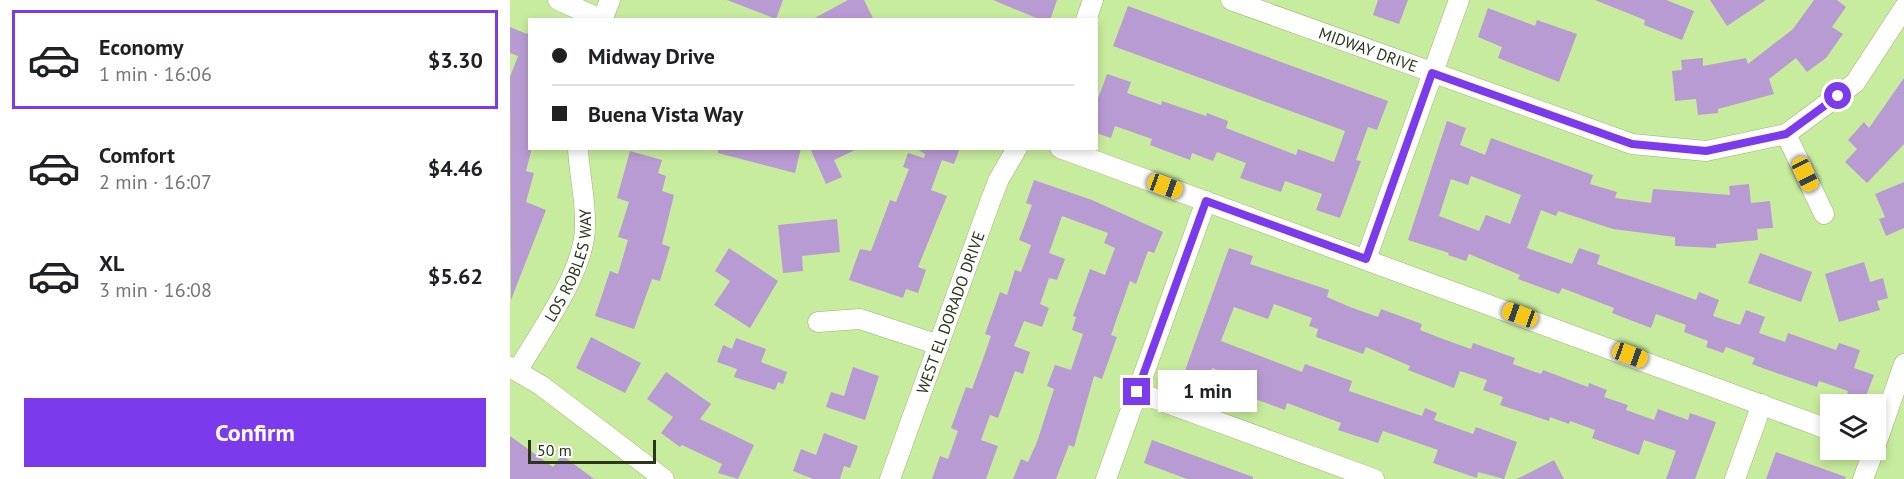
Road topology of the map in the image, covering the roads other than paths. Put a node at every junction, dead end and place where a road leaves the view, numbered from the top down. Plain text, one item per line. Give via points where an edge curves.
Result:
1 (558, 0) edge
2 (610, 0) edge
3 (1093, 0) edge
4 (1231, 0) edge
5 (1459, 0) edge
6 (1904, 8) edge
7 (601, 18) edge
8 (603, 18) edge
9 (1087, 18) edge
10 (1432, 73) junction
11 (1786, 134) junction
12 (578, 150) edge
13 (1016, 150) edge
14 (1066, 150) edge
15 (1206, 201) junction
16 (1824, 214) dead end
17 (1366, 259) junction
18 (818, 322) dead end
19 (939, 345) junction
20 (1904, 364) edge
21 (514, 369) edge
22 (1137, 392) junction
23 (1762, 404) junction
24 (1886, 417) edge
25 (1820, 426) edge
26 (1871, 460) edge
27 (1337, 472) edge
28 (664, 479) edge
29 (890, 479) edge
30 (1106, 479) edge
31 (1374, 479) edge
32 (1735, 479) edge
33 (1863, 479) edge

1 - 7 street
2 - 8 street
3 - 9 street
4 - 10 street, MIDWAY DRIVE
5 - 10 street
6 - 11 street, MIDWAY DRIVE via 1855,83
10 - 11 street, MIDWAY DRIVE via 1632,144 1706,151
10 - 17 street
11 - 16 street
12 - 21 street, LOS ROBLES WAY via 586,227 582,250 568,284
13 - 19 street, WEST EL DORADO DRIVE via 999,179
14 - 15 street
15 - 17 street
15 - 22 street
17 - 23 street
18 - 19 street via 860,319
19 - 29 street, WEST EL DORADO DRIVE
20 - 24 street
21 - 28 street
22 - 27 street
22 - 30 street
23 - 25 street
23 - 32 street
26 - 33 street
27 - 31 street

